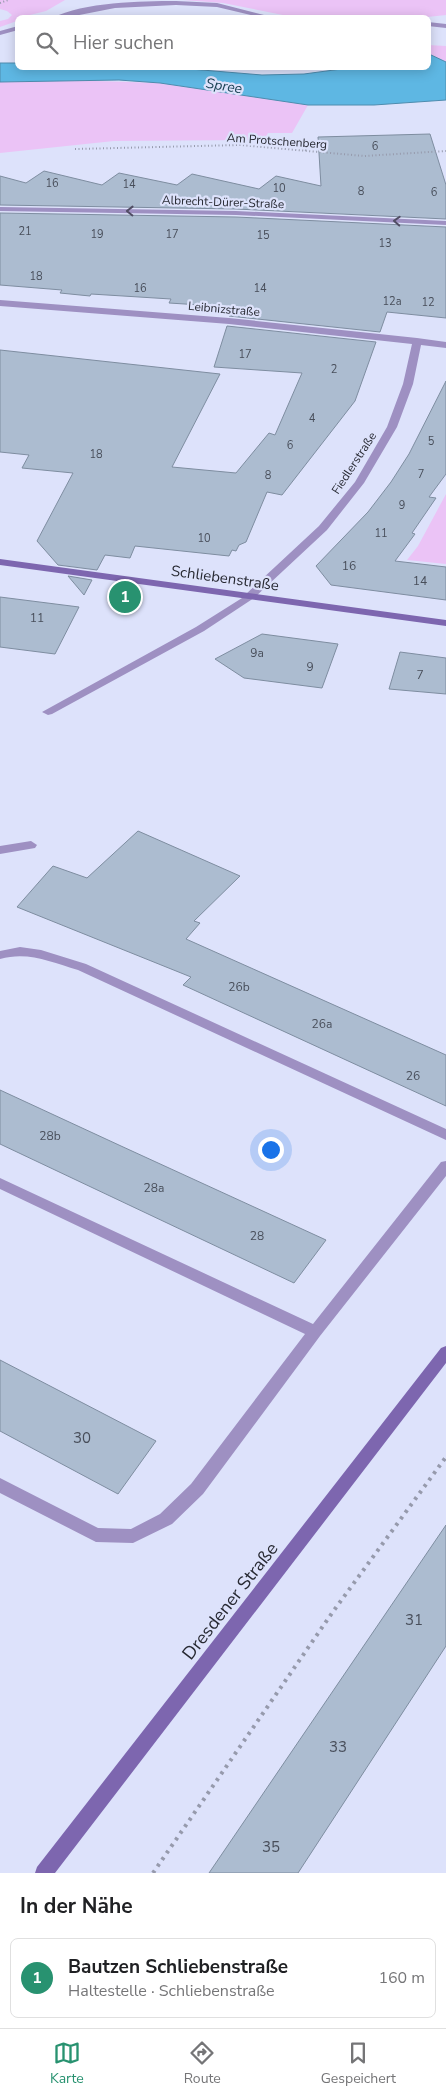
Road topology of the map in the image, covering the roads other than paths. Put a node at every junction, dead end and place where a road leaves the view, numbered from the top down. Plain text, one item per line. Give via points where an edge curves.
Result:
1 (68, 15) edge
2 (260, 15) edge
3 (431, 24) edge
4 (446, 26) edge
5 (15, 29) edge
6 (0, 33) edge
7 (0, 209) edge
8 (446, 223) edge
9 (0, 303) edge
10 (417, 341) junction
11 (446, 345) edge
12 (0, 562) edge
13 (250, 596) junction
14 (446, 623) edge
15 (48, 712) dead end
16 (31, 845) dead end
17 (0, 850) edge
18 (0, 955) edge
19 (446, 1135) edge
20 (446, 1166) edge
21 (0, 1183) edge
22 (316, 1332) junction
23 (446, 1352) edge
24 (0, 1485) edge
25 (44, 1873) edge

1 - 2 street via 100,8 172,2 220,6
3 - 4 street
5 - 6 street
8 -> 7 street, Albrecht-Dürer-Straße via 236,213
9 - 10 street, Leibnizstraße via 229,321
10 - 11 street, Leibnizstraße
10 - 13 street, Fiedlerstraße via 408,384 392,427 359,482 323,528
12 - 13 main road, Schliebenstraße
13 - 14 main road, Schliebenstraße
13 - 15 street, Fiedlerstraße via 200,628
16 - 17 street
18 - 19 street via 11,950 32,951 82,967
20 - 22 street
21 - 22 street
22 - 24 street via 197,1488 166,1519 133,1536 96,1535
23 - 25 main road, Dresdener Straße

